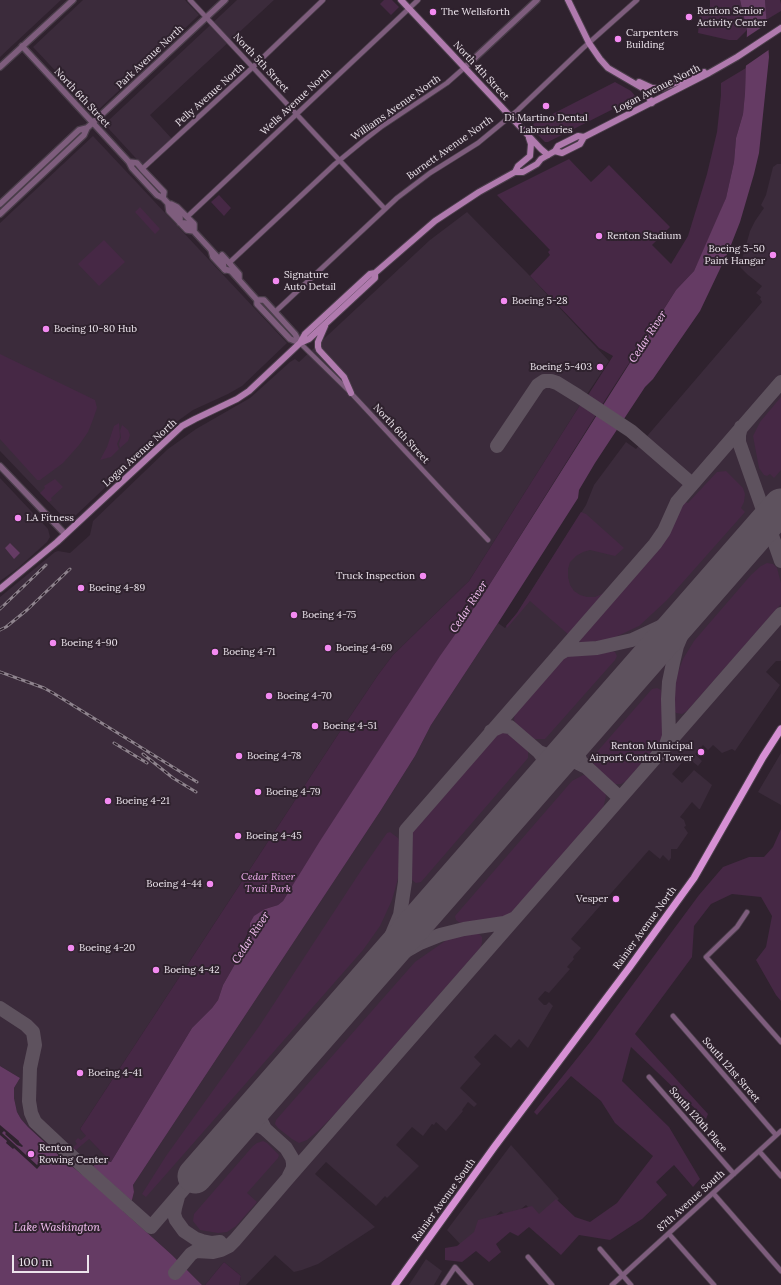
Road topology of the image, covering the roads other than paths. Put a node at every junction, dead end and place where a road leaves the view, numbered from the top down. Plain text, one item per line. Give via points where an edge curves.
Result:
1 (73, 0) edge
2 (190, 0) edge
3 (225, 0) edge
4 (323, 0) edge
5 (401, 0) edge
6 (418, 0) edge
7 (537, 0) edge
8 (568, 0) edge
9 (637, 0) edge
10 (409, 9) junction
11 (206, 17) junction
12 (778, 30) edge
13 (589, 44) junction
14 (22, 46) junction
15 (728, 63) junction
16 (253, 67) junction
17 (0, 68) edge
18 (464, 68) junction
19 (621, 75) junction
20 (652, 103) junction
21 (297, 114) junction
22 (510, 116) junction
23 (93, 122) junction
24 (87, 128) junction
25 (528, 135) junction
26 (548, 155) junction
27 (541, 159) junction
28 (340, 160) junction
29 (129, 162) junction
30 (518, 166) junction
31 (142, 169) junction
32 (515, 172) junction
33 (163, 198) junction
34 (0, 204) edge
35 (168, 204) junction
36 (385, 209) junction
37 (0, 214) edge
38 (186, 217) junction
39 (194, 231) junction
40 (211, 249) junction
41 (229, 263) junction
42 (375, 273) junction
43 (239, 280) junction
44 (258, 300) junction
45 (275, 312) junction
46 (326, 322) junction
47 (300, 343) junction
48 (351, 393) junction
49 (0, 466) edge
50 (65, 534) junction
51 (488, 540) dead end
52 (0, 589) edge
53 (781, 729) edge
54 (747, 912) dead end
55 (673, 1016) dead end
56 (781, 1042) edge
57 (649, 1077) dead end
58 (510, 1128) joint
59 (781, 1131) edge
60 (776, 1135) junction
61 (759, 1151) junction
62 (734, 1174) junction
63 (781, 1176) edge
64 (713, 1193) junction
65 (669, 1234) junction
66 (600, 1249) dead end
67 (528, 1258) dead end
68 (781, 1270) edge
69 (623, 1275) junction
70 (395, 1285) edge
71 (443, 1285) edge
72 (471, 1285) edge
73 (552, 1285) edge
74 (612, 1285) edge
75 (631, 1285) edge
76 (714, 1285) edge

1 - 14 street
2 - 11 street, North 5th Street
3 - 11 street, Park Avenue North
4 - 16 street, Pelly Avenue North
5 - 10 main road, North 4th Street
6 - 10 street, Wells Avenue North
7 - 18 street, Williams Avenue North
8 - 13 main road
9 - 13 street, Burnett Avenue North
10 - 18 main road, North 4th Street
10 - 21 street, Wells Avenue North
11 - 16 street, North 5th Street
11 - 23 street, Park Avenue North
12 - 15 main road, Logan Avenue North
13 - 19 main road via 608,68
13 - 22 street, Burnett Avenue North
14 - 17 street
14 - 23 street, North 6th Street
15 - 19 main road via 662,88 652,88
15 - 20 main road, Logan Avenue North
16 - 21 street, North 5th Street
16 - 31 street, Pelly Avenue North
18 - 22 main road, North 4th Street
18 - 28 street, Williams Avenue North via 447,83 381,127
19 - 20 main road via 644,89
20 - 26 main road, Logan Avenue North via 584,137 580,144 562,153 556,151
21 - 28 street, North 5th Street
21 - 38 street, Wells Avenue North
22 - 25 main road, North 4th Street
22 - 36 street, Burnett Avenue North via 478,143 430,173
23 - 24 street, Park Avenue North
23 - 29 street, North 6th Street
24 - 34 street, Park Avenue North via 79,130
24 - 37 street, Park Avenue North via 84,135
25 - 26 main road, North 4th Street
25 - 30 main road via 531,144 530,156
26 - 27 main road, Logan Avenue North
27 - 30 main road, Logan Avenue North via 533,158
27 - 32 main road, Logan Avenue North via 522,172
28 - 36 street, North 5th Street
28 - 41 street, Williams Avenue North
29 - 31 street, North 6th Street via 137,164
29 - 33 street, North 6th Street via 157,195
30 - 32 main road
31 - 33 street, North 6th Street via 164,192
32 - 42 main road, Logan Avenue North via 435,221
33 - 35 street, North 6th Street
35 - 38 street, North 6th Street via 177,207
35 - 39 street, North 6th Street via 170,211 180,223 187,230
36 - 45 street, Burnett Avenue North
38 - 39 street, North 6th Street via 194,224
39 - 40 street, North 6th Street
40 - 41 street, North 6th Street
40 - 43 street, North 6th Street via 213,257 232,277
41 - 43 street, North 6th Street via 239,274
42 - 46 main road, Logan Avenue North via 375,278
42 - 47 main road, Logan Avenue North via 370,274 305,334
43 - 44 street, North 6th Street
44 - 45 street, North 6th Street via 264,300
44 - 47 street, North 6th Street via 257,304 290,339
45 - 47 street, North 6th Street
46 - 47 main road, Logan Avenue North via 309,339
46 - 48 main road via 318,342 319,350 344,377
47 - 48 street, North 6th Street
47 - 50 main road, Logan Avenue North via 249,391 177,431
48 - 51 street, North 6th Street
49 - 50 street
50 - 52 main road, Logan Avenue North
53 - 58 main road, Rainier Avenue North via 694,878
54 - 56 street via 737,927 706,957
55 - 60 street, South 121st Street
57 - 62 street, South 120th Place
58 - 70 main road, Rainier Avenue South
59 - 60 street, 87th Avenue South
60 - 61 street, 87th Avenue South
61 - 62 street, 87th Avenue South
61 - 63 street
62 - 64 street, 87th Avenue South
64 - 65 street, 87th Avenue South
64 - 68 street
65 - 69 street, 87th Avenue South
65 - 76 street
66 - 69 street
67 - 73 street
69 - 74 street, 87th Avenue South
69 - 75 street
71 - 72 street via 455,1267

